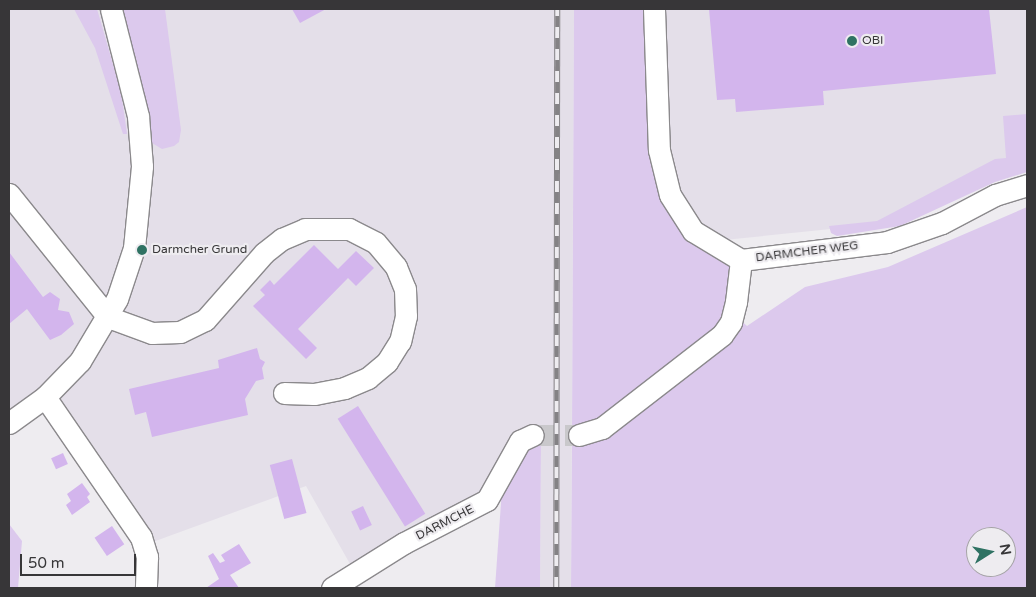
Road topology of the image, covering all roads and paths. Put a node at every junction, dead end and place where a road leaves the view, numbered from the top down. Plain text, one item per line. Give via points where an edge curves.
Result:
1 (112, 9) edge
2 (654, 9) edge
3 (1027, 185) edge
4 (9, 194) edge
5 (741, 260) junction
6 (108, 317) junction
7 (284, 393) dead end
8 (45, 397) junction
9 (9, 423) edge
10 (579, 434) tunnel mouth
11 (533, 435) tunnel mouth
12 (146, 588) edge
13 (332, 588) edge

1 - 6 street via 133,86 142,166 134,248 126,277
2 - 5 street, DARMCHER WEG via 659,150 670,195 693,231
3 - 5 street, DARMCHER WEG via 887,242
4 - 6 street
5 - 10 street via 731,322 722,334 602,428
6 - 7 street via 152,333 180,332 205,320 264,253 282,239 305,229 327,227 363,235 386,252 402,278 407,302 400,341 387,362 368,378 345,388
6 - 8 street via 80,361
8 - 9 street
8 - 12 street via 141,537 147,557
11 - 13 street, DARMCHE via 520,441 487,500 404,543

